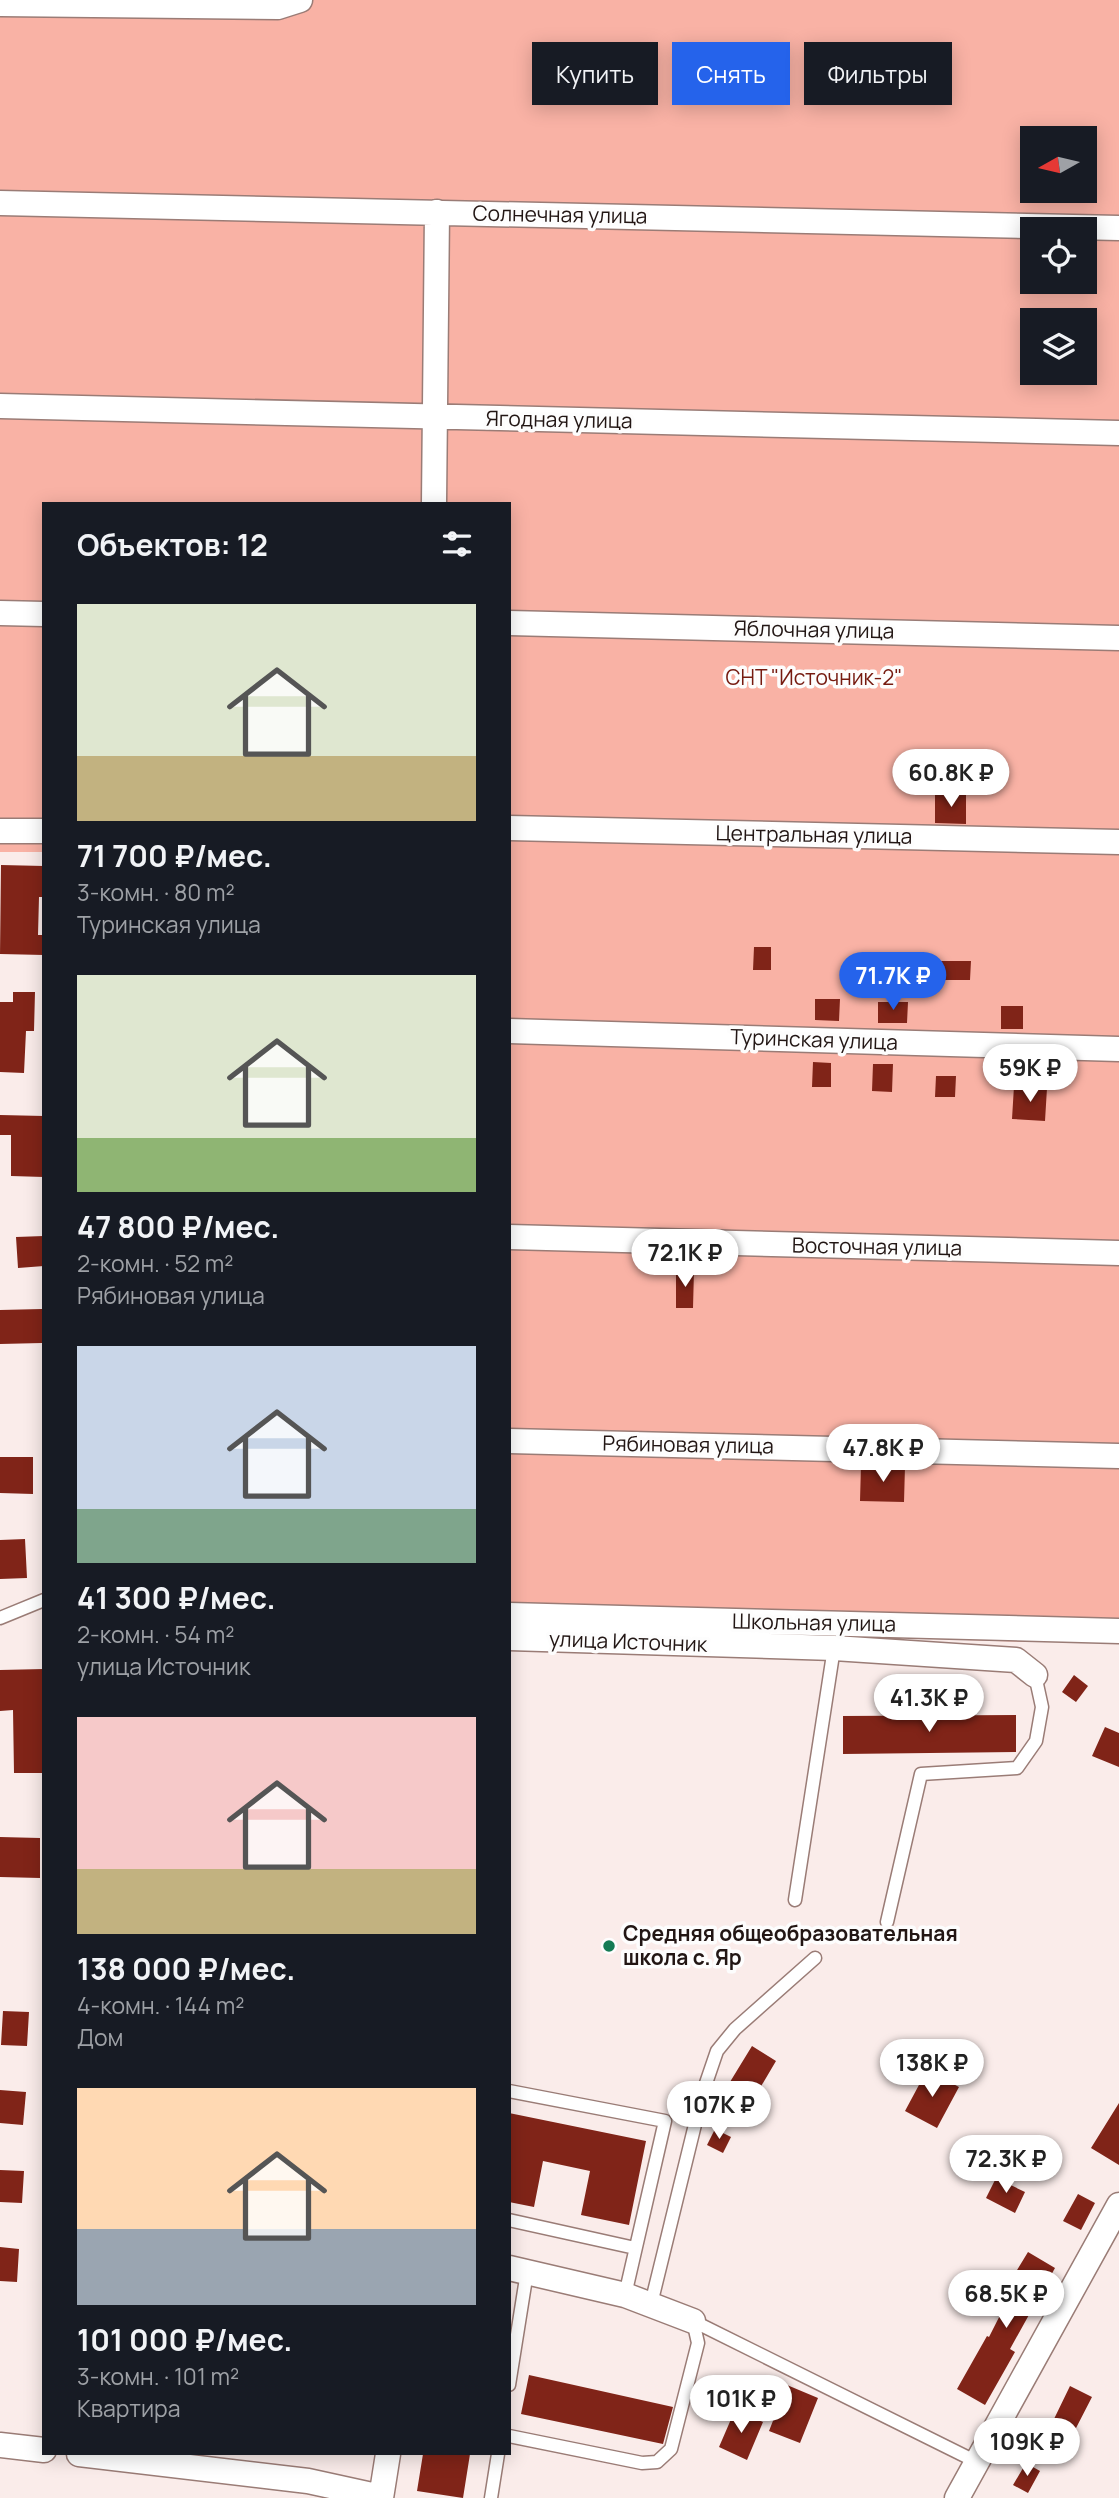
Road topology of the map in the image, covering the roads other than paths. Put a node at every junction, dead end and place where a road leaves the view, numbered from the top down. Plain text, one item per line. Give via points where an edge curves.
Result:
1 (300, 0) edge
2 (0, 4) edge
3 (0, 203) edge
4 (437, 212) junction
5 (1119, 228) edge
6 (0, 405) edge
7 (436, 417) junction
8 (1119, 433) edge
9 (434, 502) edge
10 (0, 613) edge
11 (42, 614) edge
12 (511, 623) edge
13 (1119, 638) edge
14 (511, 828) edge
15 (0, 831) edge
16 (42, 831) edge
17 (1119, 842) edge
18 (511, 1031) edge
19 (1119, 1049) edge
20 (511, 1237) edge
21 (1119, 1253) edge
22 (511, 1441) edge
23 (1119, 1456) edge
24 (42, 1601) edge
25 (511, 1615) edge
26 (0, 1618) edge
27 (1119, 1631) edge
28 (511, 1638) edge
29 (834, 1648) junction
30 (1035, 1675) joint
31 (795, 1900) dead end
32 (887, 1922) dead end
33 (816, 1958) dead end
34 (511, 2091) edge
35 (1119, 2205) edge
36 (511, 2220) edge
37 (635, 2248) junction
38 (518, 2270) edge
39 (625, 2295) junction
40 (651, 2304) junction
41 (693, 2321) junction
42 (511, 2359) edge
43 (511, 2436) edge
44 (0, 2445) edge
45 (42, 2450) edge
46 (87, 2455) edge
47 (388, 2455) edge
48 (498, 2455) edge
49 (977, 2462) junction
50 (383, 2498) edge
51 (491, 2498) edge
52 (957, 2498) edge

1 - 2 street via 278,7
3 - 4 street, Солнечная улица
4 - 5 street, Солнечная улица
4 - 7 street
6 - 7 street, Ягодная улица
7 - 8 street, Ягодная улица
7 - 9 street
10 - 11 street
12 - 13 street, Яблочная улица
14 - 17 street, Центральная улица
15 - 16 street
18 - 19 street, Туринская улица
20 - 21 street, Восточная улица
22 - 23 street, Рябиновая улица
24 - 26 lane
25 - 27 street, Школьная улица
28 - 29 street, улица Источник
29 - 30 street, улица Источник via 1016,1660
29 - 31 lane
30 - 32 lane via 1042,1707 1036,1741 1017,1768 921,1774
33 - 40 lane via 735,2029 717,2051
34 - 37 lane via 665,2121
35 - 49 street
36 - 37 lane
37 - 39 lane
38 - 39 street
38 - 42 lane
39 - 40 street
40 - 41 street
41 - 43 lane via 698,2343 692,2370 671,2449 657,2462 642,2463
41 - 49 lane
44 - 45 street
46 - 50 street via 308,2481
47 - 50 street
48 - 51 lane
49 - 52 street

